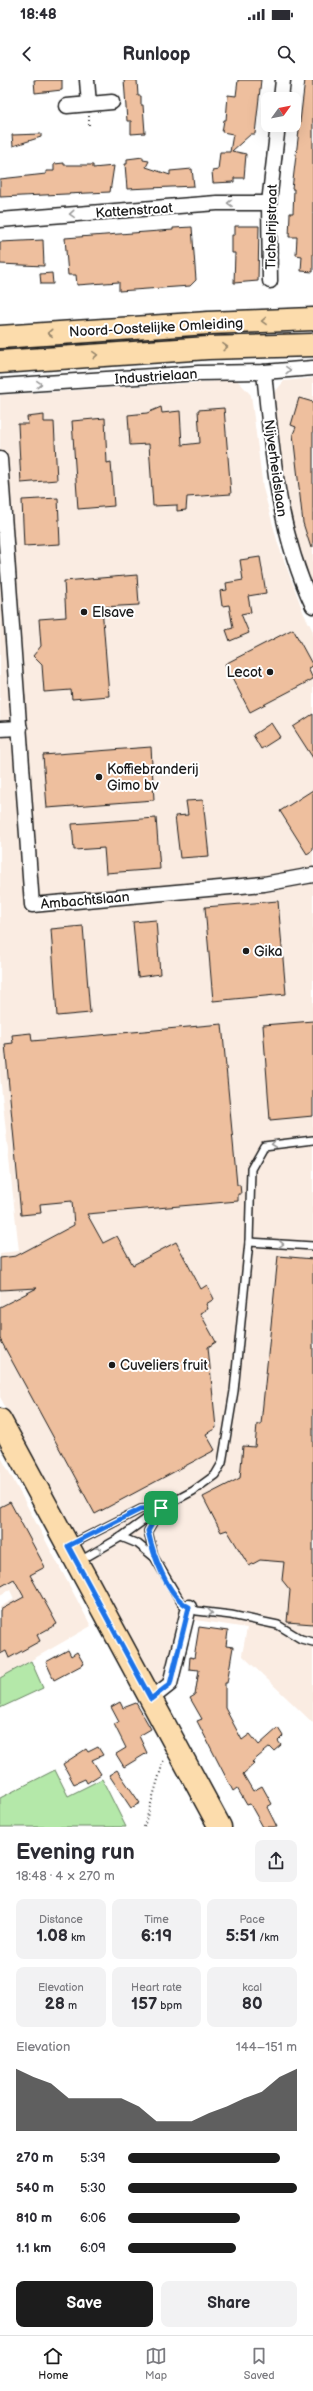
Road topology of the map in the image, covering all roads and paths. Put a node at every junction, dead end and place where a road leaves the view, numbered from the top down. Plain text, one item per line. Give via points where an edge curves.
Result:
1 (87, 80) edge
2 (283, 80) edge
3 (282, 92) edge
4 (112, 102) dead end
5 (88, 104) junction
6 (67, 106) dead end
7 (277, 132) edge
8 (269, 203) junction
9 (0, 220) edge
10 (270, 280) dead end
11 (313, 319) edge
12 (0, 337) edge
13 (313, 345) edge
14 (0, 362) edge
15 (313, 368) edge
16 (264, 372) junction
17 (0, 386) edge
18 (0, 459) edge
19 (313, 606) edge
20 (20, 728) junction
21 (0, 729) edge
22 (313, 875) edge
23 (313, 1140) edge
24 (249, 1242) junction
25 (313, 1246) edge
26 (0, 1420) edge
27 (161, 1508) junction
28 (121, 1537) junction
29 (73, 1554) junction
30 (154, 1557) junction
31 (189, 1607) junction
32 (313, 1642) edge
33 (151, 1699) junction
34 (179, 1752) junction
35 (144, 1827) edge
36 (220, 1827) edge

1 - 5 street
2 - 3 street
4 - 5 street
5 - 6 street
7 - 8 street, Tichelrijstraat
8 -> 9 street, Kattenstraat via 217,204
8 - 10 street, Tichelrijstraat
11 -> 12 main road, Noord-Oostelijke Omleiding via 208,323
14 -> 13 main road, Noord-Oostelijke Omleiding via 208,348
16 -> 15 street, Industrielaan
17 -> 16 street, Industrielaan via 198,373
16 - 19 street, Nijverheidslaan via 277,492 298,569
18 - 20 street, Ambachtslaan
20 - 21 street
20 - 22 street, Ambachtslaan via 32,905 264,884
23 -> 24 lane via 264,1146 251,1169
24 -> 25 lane
24 - 27 lane via 234,1391 222,1463 215,1475 193,1491
26 - 29 main road
27 - 28 lane
27 - 29 lane via 141,1509
27 - 30 lane via 148,1531
29 -> 28 lane
28 - 30 lane via 138,1544
29 - 33 main road
30 - 31 lane via 174,1593 182,1604
31 -> 32 lane via 197,1611 278,1625 301,1639
31 - 33 street via 170,1684
33 - 34 main road
34 - 35 path via 166,1757 162,1762
34 - 36 main road

